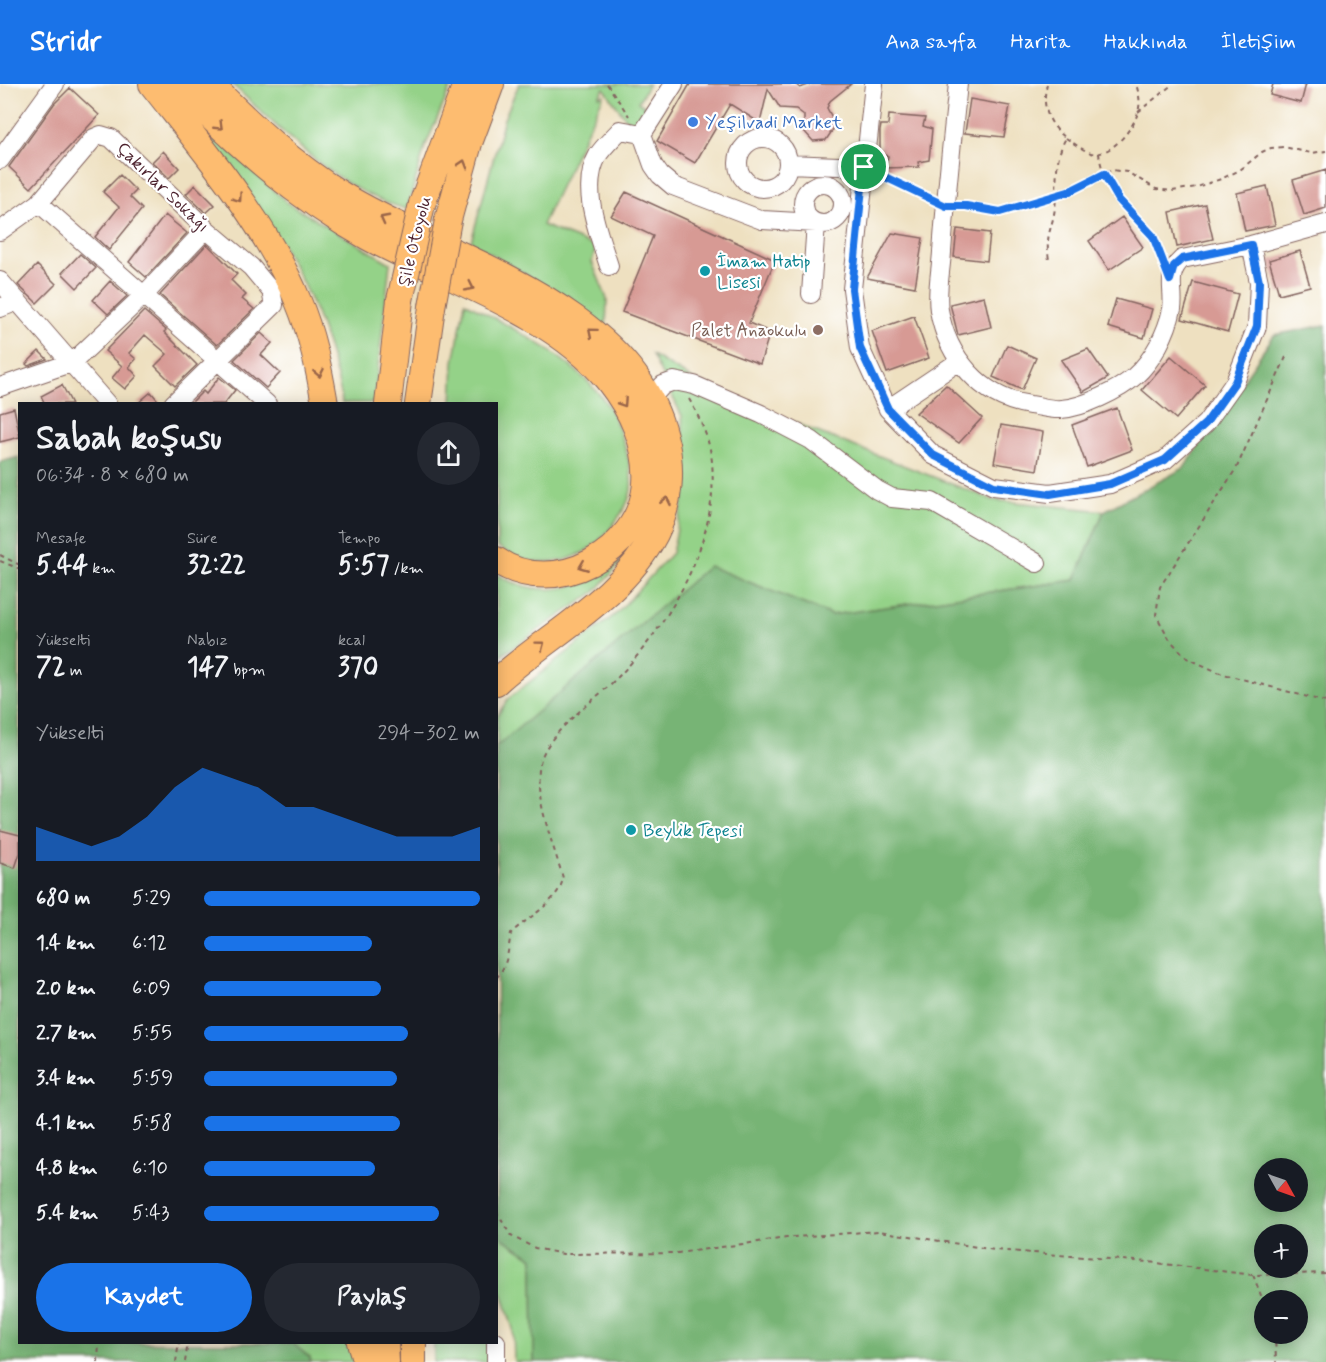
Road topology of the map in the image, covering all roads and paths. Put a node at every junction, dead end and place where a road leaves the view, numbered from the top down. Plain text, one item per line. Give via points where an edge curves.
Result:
1 (56, 84) edge
2 (152, 84) edge
3 (178, 84) edge
4 (210, 84) edge
5 (466, 84) edge
6 (491, 84) edge
7 (607, 84) edge
8 (674, 84) edge
9 (874, 84) edge
10 (958, 84) edge
11 (1047, 84) edge
12 (1136, 84) edge
13 (1173, 84) edge
14 (1138, 112) junction
15 (642, 134) junction
16 (1066, 138) junction
17 (1326, 151) edge
18 (1100, 153) junction
19 (0, 160) edge
20 (788, 164) dead end
21 (864, 167) junction
22 (1104, 174) junction
23 (1055, 195) junction
24 (39, 203) junction
25 (946, 206) junction
26 (1326, 224) edge
27 (206, 229) junction
28 (0, 231) edge
29 (1251, 245) junction
30 (1049, 260) dead end
31 (609, 266) dead end
32 (1170, 280) junction
33 (0, 281) edge
34 (811, 294) dead end
35 (144, 295) junction
36 (18, 301) junction
37 (432, 307) junction
38 (0, 308) edge
39 (393, 348) junction
40 (1286, 357) dead end
41 (216, 361) junction
42 (73, 362) junction
43 (958, 363) junction
44 (674, 381) junction
45 (0, 387) edge
46 (650, 399) junction
47 (105, 402) edge
48 (175, 402) edge
49 (265, 402) edge
50 (325, 402) edge
51 (380, 402) edge
52 (388, 402) edge
53 (418, 402) edge
54 (435, 402) edge
55 (888, 409) junction
56 (0, 555) edge
57 (0, 561) edge
58 (498, 561) edge
59 (1037, 563) dead end
60 (18, 566) edge
61 (18, 566) edge
62 (498, 680) edge
63 (1326, 702) edge
64 (498, 976) edge
65 (498, 1214) edge
66 (1326, 1273) edge
67 (1253, 1275) junction
68 (1259, 1290) edge
69 (99, 1344) edge
70 (178, 1344) edge
71 (188, 1344) edge
72 (361, 1344) edge
73 (370, 1344) edge
74 (386, 1344) edge
75 (413, 1344) edge
76 (496, 1344) edge
77 (1275, 1344) edge
78 (98, 1362) edge
79 (176, 1362) edge
80 (185, 1362) edge
81 (366, 1362) edge
82 (371, 1362) edge
83 (386, 1362) edge
84 (413, 1362) edge
85 (496, 1362) edge
86 (1276, 1362) edge

1 - 19 street
2 -> 50 highway via 229,184 280,264 310,336
3 -> 58 highway via 226,132 299,194 369,237 538,323 586,358 609,381 636,423 645,458 644,497 624,536 586,567 559,574 537,574
46 -> 4 highway via 631,370 577,320 497,274 341,195 279,150
5 - 39 highway, Şile Otoyolu, bridge via 422,204
37 -> 6 highway, Şile Otoyolu, bridge via 448,220 469,143
7 - 15 path
8 - 15 street
9 - 21 street
10 - 25 street
11 - 16 path via 1045,106 1050,121
12 - 14 path
13 - 14 path
14 - 18 path via 1123,137
15 - 31 street via 620,130 597,157 591,187 594,219
15 - 34 street via 653,165 673,186 762,220 816,223
16 - 18 path via 1091,153
16 - 23 path via 1059,155
17 - 22 path via 1271,148 1221,179 1197,188 1172,191 1156,189 1127,172 1112,170
18 - 22 path
20 - 21 street
21 - 25 path
21 - 55 street via 852,289 860,348
22 - 23 path
22 - 32 path via 1119,200 1153,236
23 - 25 path via 1000,212
23 - 30 path via 1055,210 1046,239
24 - 27 street, Çakırlar Sokağı via 94,138 101,135 111,138
24 - 28 street, Çakırlar Sokağı
24 - 35 street
25 - 43 street via 938,308
26 - 29 street
27 - 35 street
27 - 41 street, Çakırlar Sokağı via 250,267 271,291 274,304
29 - 32 street via 1182,259 1174,266
29 - 55 street via 1259,282 1257,326 1235,382 1206,423 1165,460 1154,465 1110,484 1050,494 994,486 933,455
32 - 43 street via 1172,308 1161,342 1136,376 1101,398 1062,409 1022,404 989,391
33 - 36 street
35 - 41 street
35 - 42 street
36 - 38 street
36 - 42 street
37 - 53 highway, Şile Otoyolu
37 - 54 highway
39 - 51 highway
39 - 52 highway, Şile Otoyolu
40 - 63 path via 1237,467 1160,587 1156,615 1170,640 1187,658 1220,673
41 - 48 street
41 - 49 street
42 - 45 street
42 - 47 street
43 - 55 street
44 - 46 street via 663,385
44 - 59 street via 694,385 761,414 811,440 892,498 932,502
44 - 64 path via 695,410 712,461 712,495 698,552 675,602 647,643 621,674 556,735 540,761 538,783 562,878 561,888 511,933 503,972
62 -> 46 highway via 611,590 655,534 665,508 668,450
56 - 60 path
57 - 61 path
65 - 67 path via 511,1236 535,1248 562,1254 678,1253 794,1237 879,1231 995,1250
66 - 67 path
67 - 68 path
69 - 78 path
70 - 79 path
71 - 80 path
72 - 81 highway
73 - 82 highway
74 - 83 highway
75 - 84 highway
76 - 85 street
77 - 86 path

